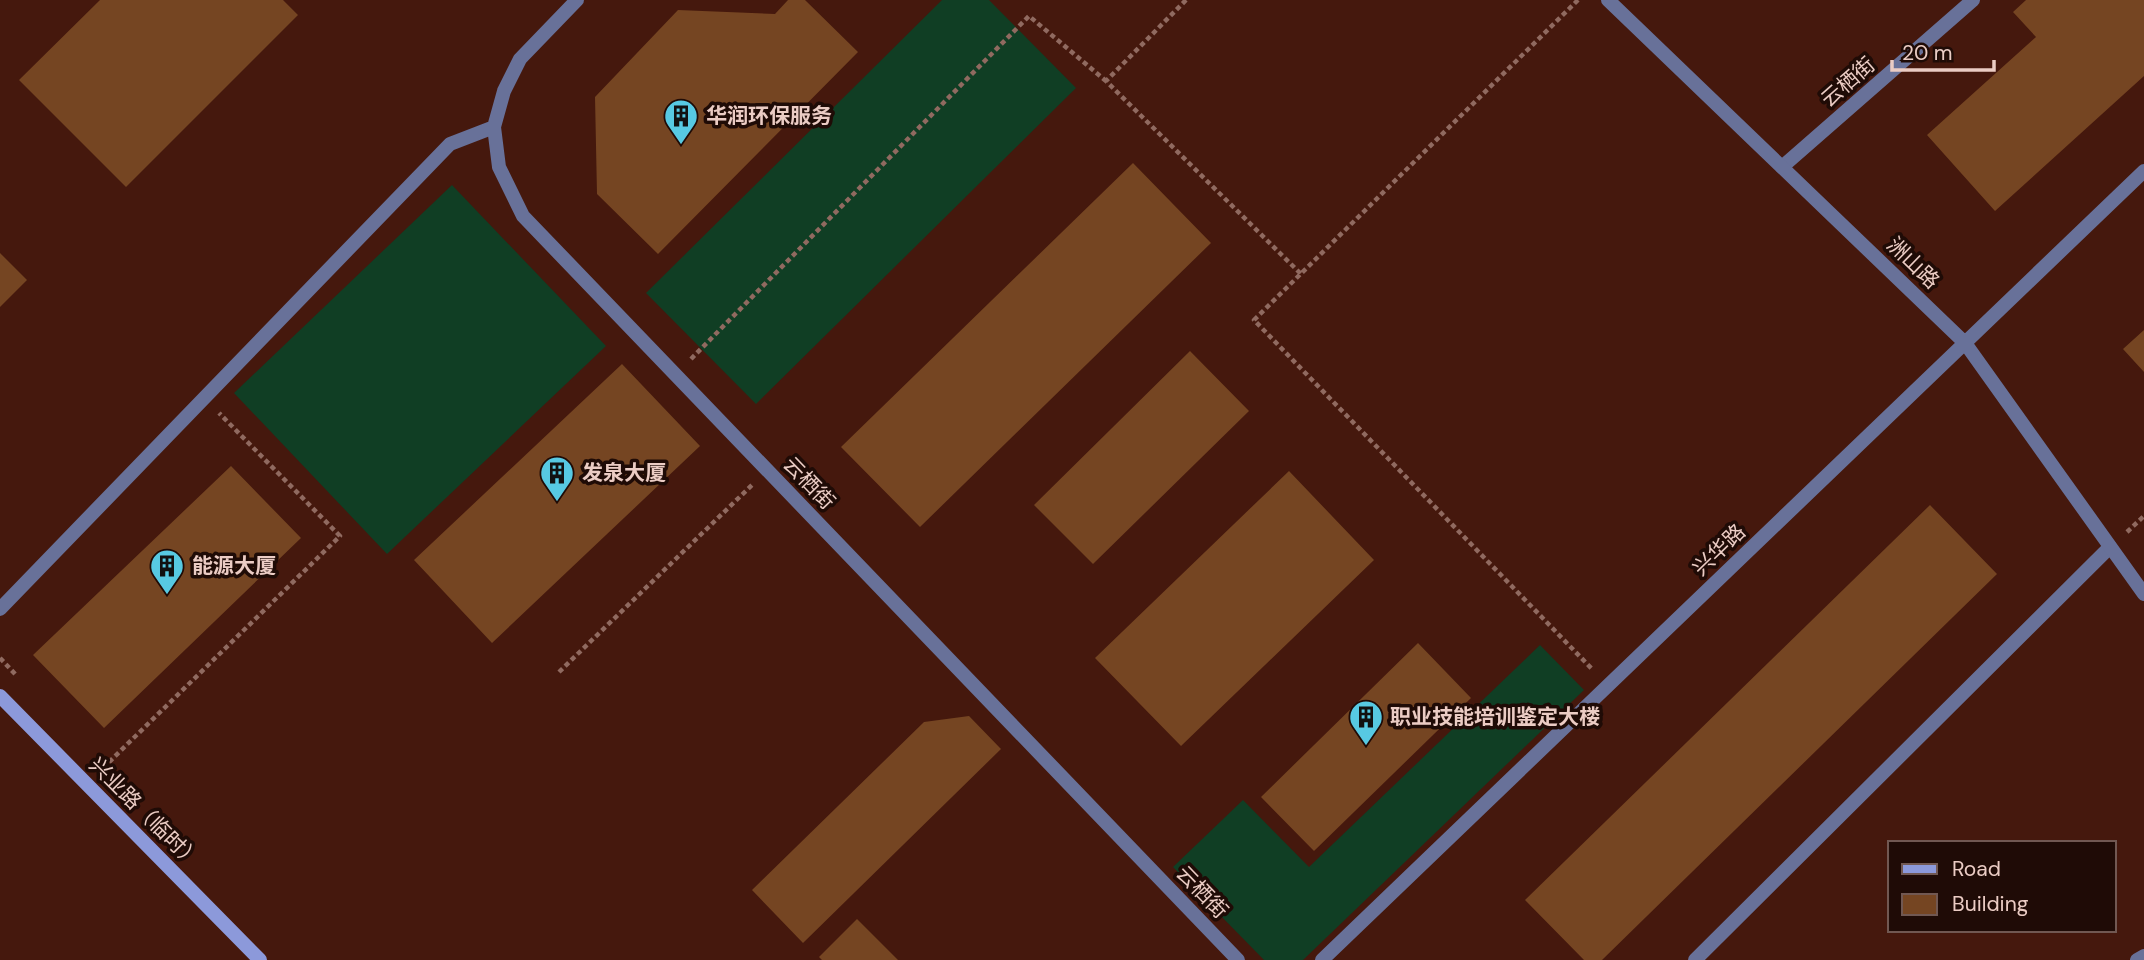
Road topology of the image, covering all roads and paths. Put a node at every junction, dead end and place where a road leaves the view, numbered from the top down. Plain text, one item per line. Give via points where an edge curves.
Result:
1 (576, 0) edge
2 (1186, 0) edge
3 (1578, 0) edge
4 (1608, 0) edge
5 (1973, 0) edge
6 (1106, 81) junction
7 (494, 127) junction
8 (1782, 167) junction
9 (2144, 171) edge
10 (1301, 274) junction
11 (1965, 343) junction
12 (675, 374) junction
13 (204, 398) junction
14 (767, 470) junction
15 (2110, 547) junction
16 (2144, 594) edge
17 (0, 609) edge
18 (0, 659) edge
19 (559, 672) dead end
20 (19, 678) dead end
21 (1608, 685) junction
22 (0, 696) edge
23 (95, 756) dead end
24 (2144, 956) edge
25 (260, 960) edge
26 (1238, 960) edge
27 (1322, 960) edge
28 (1695, 960) edge
29 (2137, 960) edge

1 - 7 street, 云栖街 via 520,59 504,91
2 - 6 path
3 - 10 path
4 - 8 street, 洲山路
5 - 8 street, 云栖街
6 - 10 path
6 - 12 path via 1029,16
7 - 12 street, 云栖街 via 499,167 523,216
7 - 13 street via 450,144
8 - 11 street, 洲山路
9 - 11 street, 兴华路
10 - 21 path via 1254,320
11 - 15 street, 洲山路
11 - 21 street, 兴华路
12 - 14 street, 云栖街
13 - 17 street
13 - 23 path via 340,536 105,766
14 - 19 path
14 - 26 street, 云栖街
15 - 16 street, 洲山路
15 - 28 street
18 - 20 path
21 - 27 street, 兴华路
22 - 25 main road, 兴业路（临时）
24 - 29 street

